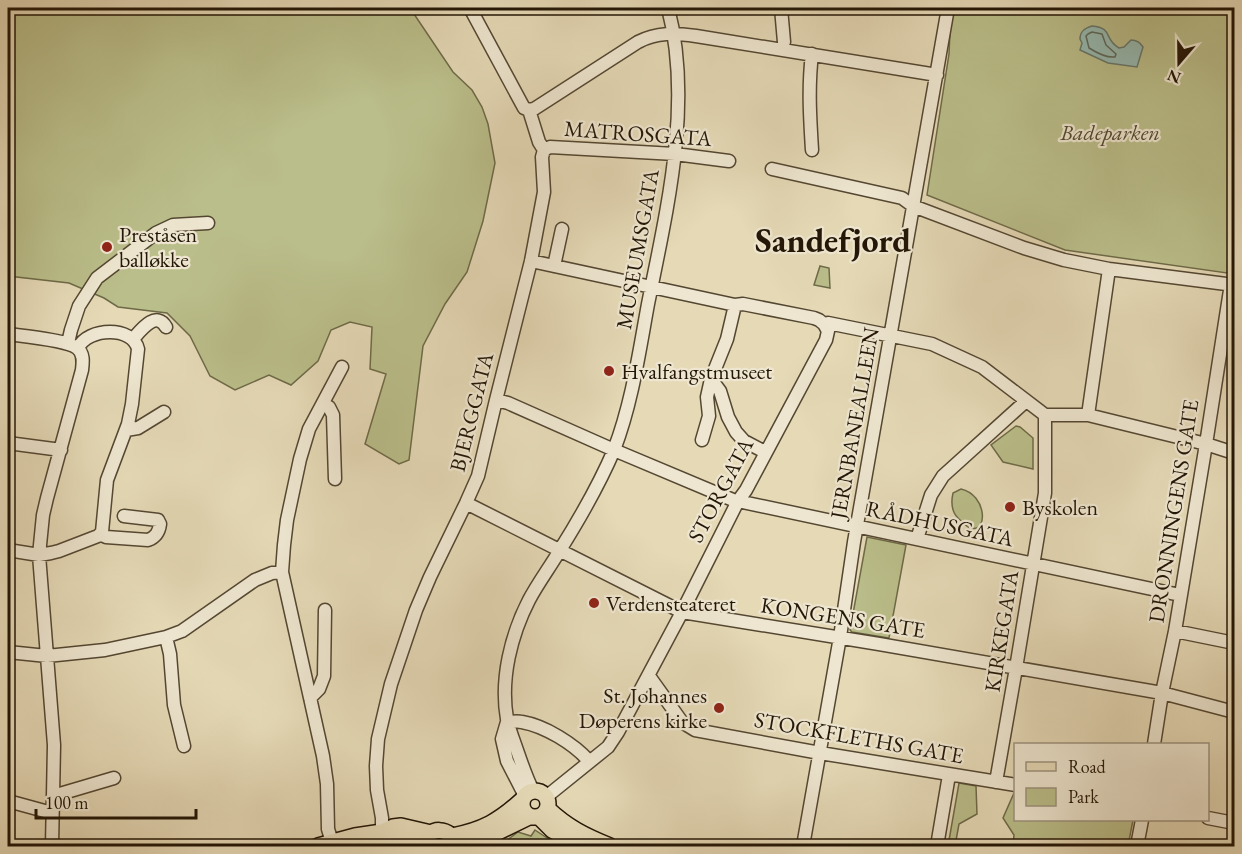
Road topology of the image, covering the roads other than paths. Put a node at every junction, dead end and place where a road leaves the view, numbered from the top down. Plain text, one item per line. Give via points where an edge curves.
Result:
1 (470, 8) edge
2 (668, 8) edge
3 (781, 8) edge
4 (948, 8) edge
5 (674, 33) junction
6 (784, 42) dead end
7 (812, 54) junction
8 (937, 75) junction
9 (529, 110) junction
10 (544, 150) junction
11 (812, 150) dead end
12 (675, 154) junction
13 (729, 161) dead end
14 (772, 169) dead end
15 (913, 206) junction
16 (208, 223) dead end
17 (562, 229) dead end
18 (531, 261) junction
19 (554, 266) junction
20 (1109, 269) junction
21 (1233, 284) edge
22 (652, 287) junction
23 (735, 305) junction
24 (824, 324) junction
25 (165, 327) dead end
26 (8, 334) edge
27 (891, 336) junction
28 (133, 339) junction
29 (73, 346) junction
30 (342, 367) dead end
31 (711, 379) junction
32 (496, 400) junction
33 (1026, 401) junction
34 (323, 404) junction
35 (164, 412) dead end
36 (1045, 415) junction
37 (1088, 415) junction
38 (126, 430) junction
39 (702, 440) dead end
40 (8, 443) edge
41 (1206, 444) junction
42 (60, 450) junction
43 (614, 450) junction
44 (765, 452) junction
45 (1234, 453) edge
46 (335, 479) dead end
47 (738, 501) junction
48 (466, 503) junction
49 (124, 516) dead end
50 (857, 527) junction
51 (100, 534) junction
52 (917, 539) junction
53 (8, 550) edge
54 (560, 551) junction
55 (39, 555) junction
56 (1033, 564) junction
57 (282, 572) junction
58 (1180, 595) junction
59 (325, 610) dead end
60 (682, 612) junction
61 (1175, 631) junction
62 (166, 637) junction
63 (840, 637) junction
64 (1234, 643) edge
65 (8, 652) edge
66 (47, 656) junction
67 (1016, 668) junction
68 (649, 676) junction
69 (1162, 693) junction
70 (310, 698) junction
71 (1234, 712) edge
72 (507, 722) junction
73 (1154, 743) edge
74 (183, 746) dead end
75 (820, 753) junction
76 (589, 761) junction
77 (949, 775) junction
78 (114, 778) dead end
79 (996, 782) junction
80 (1014, 785) edge
81 (53, 796) junction
82 (8, 801) edge
83 (534, 804) junction
84 (52, 813) junction
85 (1209, 818) edge
86 (1142, 821) edge
87 (1234, 823) edge
88 (382, 832) junction
89 (356, 841) edge
90 (454, 841) edge
91 (425, 842) edge
92 (325, 844) edge
93 (52, 846) edge
94 (469, 846) edge
95 (583, 846) edge
96 (610, 846) edge
97 (803, 846) edge
98 (937, 846) edge
99 (1137, 846) edge

1 - 9 street, BJERGGATA via 524,108
2 - 5 street, MUSEUMSGATA
3 - 6 street
4 - 8 street, JERNBANEALLEEN
5 - 7 street
5 - 9 street via 638,42
5 - 12 street, MUSEUMSGATA via 678,113
7 - 8 street
7 - 11 street
8 - 15 street, JERNBANEALLEEN
9 - 10 street, BJERGGATA
10 - 12 street, MATROSGATA via 550,147
10 - 18 street, BJERGGATA via 544,192
12 - 13 street, MATROSGATA
12 - 22 street, MUSEUMSGATA
14 - 15 street via 902,198
15 - 20 street via 1023,248
15 - 27 street, JERNBANEALLEEN
16 - 29 street via 172,225 97,278 70,330
17 - 19 street
18 - 19 street
18 - 32 street, BJERGGATA
19 - 22 street
20 - 21 street
20 - 37 street
21 - 41 street, DRONNINGENS GATE
22 - 23 street
22 - 43 street, MUSEUMSGATA via 631,396
23 - 24 street via 814,318
23 - 31 street
24 - 27 street
24 - 44 street, STORGATA via 828,331 826,340
25 - 28 street via 161,321 151,321
26 - 29 street
27 - 33 street via 932,344 982,367
27 - 50 street, JERNBANEALLEEN
28 - 29 street via 106,332 93,334
28 - 38 street via 138,349
29 - 42 street via 83,358 82,370
30 - 34 street
31 - 39 street via 707,397 709,416
31 - 44 street via 720,391 736,432
32 - 43 street, RÅDHUSGATA
32 - 48 street, BJERGGATA via 478,476
33 - 36 street
33 - 52 street via 942,476 931,495
34 - 46 street via 333,415
34 - 57 street via 309,429 300,459 287,520
35 - 38 street via 138,428
36 - 37 street
36 - 56 street, KIRKEGATA via 1045,493
37 - 41 street
38 - 51 street via 107,480
40 - 42 street
41 - 45 street
41 - 58 street, DRONNINGENS GATE
42 - 55 street via 43,514
43 - 47 street, RÅDHUSGATA
43 - 54 street, MUSEUMSGATA
44 - 47 street, STORGATA
47 - 50 street, RÅDHUSGATA
47 - 60 street, STORGATA
48 - 54 street, KONGENS GATE
48 - 88 street, BJERGGATA via 416,610 392,684 378,739 376,766
49 - 51 street via 158,520 158,534 148,540
50 - 52 street, RÅDHUSGATA
50 - 63 street, JERNBANEALLEEN
51 - 55 street
52 - 56 street, RÅDHUSGATA
53 - 55 street
54 - 60 street, KONGENS GATE
54 - 72 street, MUSEUMSGATA via 530,599 514,638 506,671
55 - 66 street
56 - 58 street, RÅDHUSGATA
56 - 67 street, KIRKEGATA
57 - 62 street via 255,580 182,631
57 - 70 street
58 - 61 street, DRONNINGENS GATE
59 - 70 street via 324,676 319,690
60 - 63 street, KONGENS GATE
60 - 68 street, STORGATA
61 - 64 street
61 - 69 street, DRONNINGENS GATE
62 - 66 street via 105,650
62 - 74 street
63 - 67 street, KONGENS GATE
63 - 75 street, JERNBANEALLEEN
65 - 66 street
66 - 81 street via 54,744
67 - 69 street, KONGENS GATE
67 - 79 street, KIRKEGATA
68 - 75 street, STOCKFLETHS GATE via 682,722 695,730
68 - 76 street, STORGATA via 608,747
69 - 71 street, KONGENS GATE
69 - 73 street, DRONNINGENS GATE
70 - 92 street via 327,784
72 - 76 street via 522,722 558,736
72 - 83 street, MUSEUMSGATA
75 - 77 street, STOCKFLETHS GATE
75 - 97 street, JERNBANEALLEEN
76 - 83 street
77 - 79 street, STOCKFLETHS GATE
77 - 98 street
78 - 81 street
79 - 80 street, STOCKFLETHS GATE
81 - 84 street
82 - 84 street
83 - 90 main road via 507,813
83 - 94 main road
83 - 95 main road via 552,830
83 - 96 main road via 585,836
84 - 93 street
85 - 87 street
86 - 99 street
88 - 89 main road
88 - 91 main road via 401,826
89 - 92 main road
90 - 91 main road via 442,831

